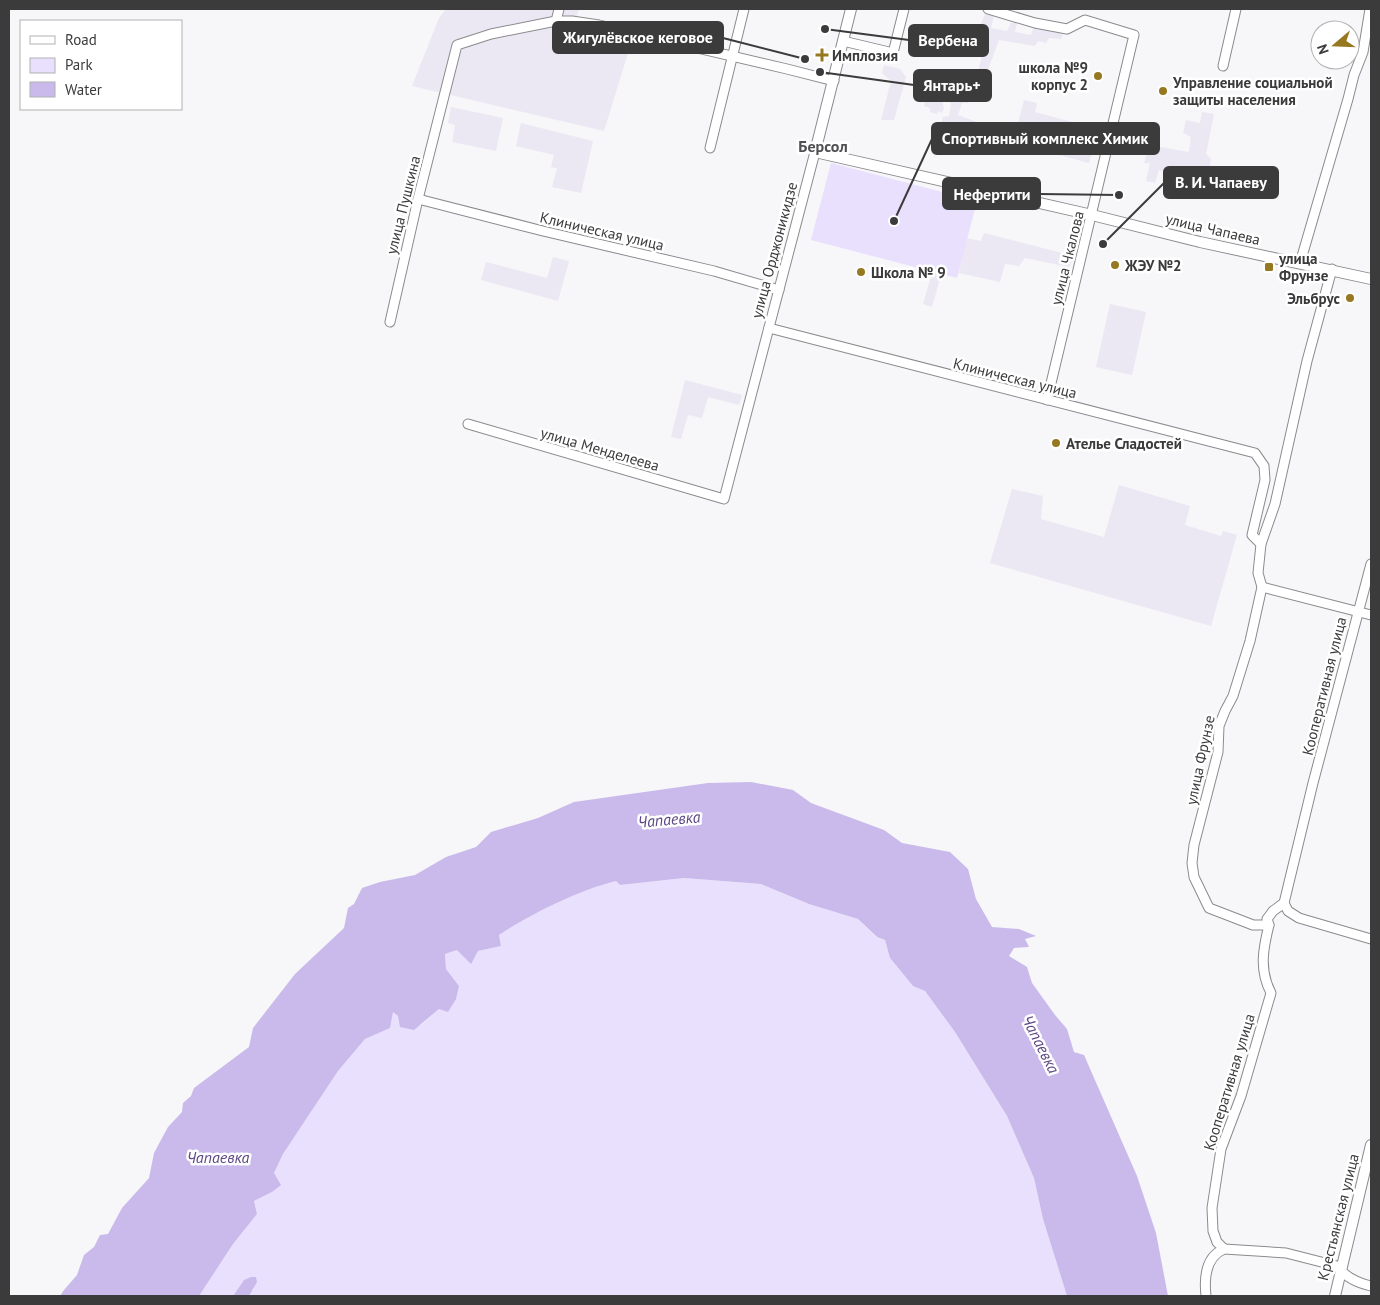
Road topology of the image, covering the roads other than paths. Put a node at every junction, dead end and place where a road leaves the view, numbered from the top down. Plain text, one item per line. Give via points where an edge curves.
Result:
1 (559, 9) edge
2 (744, 9) edge
3 (851, 9) edge
4 (904, 9) edge
5 (988, 9) edge
6 (1236, 9) edge
7 (1370, 9) edge
8 (556, 21) junction
9 (843, 41) junction
10 (732, 56) junction
11 (1222, 66) dead end
12 (834, 81) junction
13 (710, 148) dead end
14 (815, 152) junction
15 (418, 199) junction
16 (1092, 215) junction
17 (1300, 263) junction
18 (1332, 269) junction
19 (1371, 279) edge
20 (778, 290) junction
21 (390, 322) dead end
22 (769, 328) junction
23 (1047, 400) junction
24 (468, 424) dead end
25 (724, 499) joint
26 (1261, 544) junction
27 (1371, 564) edge
28 (1262, 587) junction
29 (1358, 612) junction
30 (1371, 615) edge
31 (1284, 903) junction
32 (1269, 925) junction
33 (1371, 939) edge
34 (1371, 1145) edge
35 (1224, 1249) junction
36 (1341, 1271) junction
37 (1371, 1286) edge
38 (1206, 1296) edge
39 (1335, 1296) edge

1 - 8 street
2 - 10 street
3 - 9 street, улица Орджоникидзе
4 - 9 street via 893,53
5 - 16 street, улица Чкалова via 1067,29 1085,20 1134,35
6 - 11 street
7 - 17 street via 1363,52
8 - 10 street via 599,26
8 - 15 street, улица Пушкина via 491,34 457,45
9 - 12 street, улица Орджоникидзе
10 - 12 street
10 - 13 street
12 - 14 street, улица Орджоникидзе
14 - 16 street, улица Чапаева
14 - 20 street, улица Орджоникидзе
15 - 20 street, Клиническая улица via 714,271
15 - 21 street, улица Пушкина
16 - 17 street, улица Чапаева
16 - 23 street, улица Чкалова
17 - 18 street, улица Чапаева
18 - 19 street, улица Чапаева
18 - 26 street, улица Фрунзе via 1274,504
20 - 22 street, улица Орджоникидзе
22 - 23 street, Клиническая улица
22 - 25 street, улица Орджоникидзе
23 - 26 street, Клиническая улица via 1255,453 1264,466 1264,480 1252,535
24 - 25 street, улица Менделеева
26 - 28 street, улица Фрунзе via 1258,574
27 - 29 street, Кооперативная улица
28 - 29 street
28 - 32 street, улица Фрунзе via 1233,696 1219,726 1218,752 1192,863 1194,877 1209,908 1253,925
29 - 30 street
29 - 31 street, Кооперативная улица
31 - 32 street, Кооперативная улица via 1267,919
31 - 33 street via 1288,911 1299,918
32 - 35 street, Кооперативная улица via 1262,964 1271,993 1221,1150 1212,1208 1213,1232
34 - 36 street, Крестьянская улица
35 - 36 street via 1286,1253 1337,1266
35 - 38 street via 1211,1257 1205,1282
36 - 37 street via 1358,1283
36 - 39 street, Крестьянская улица

